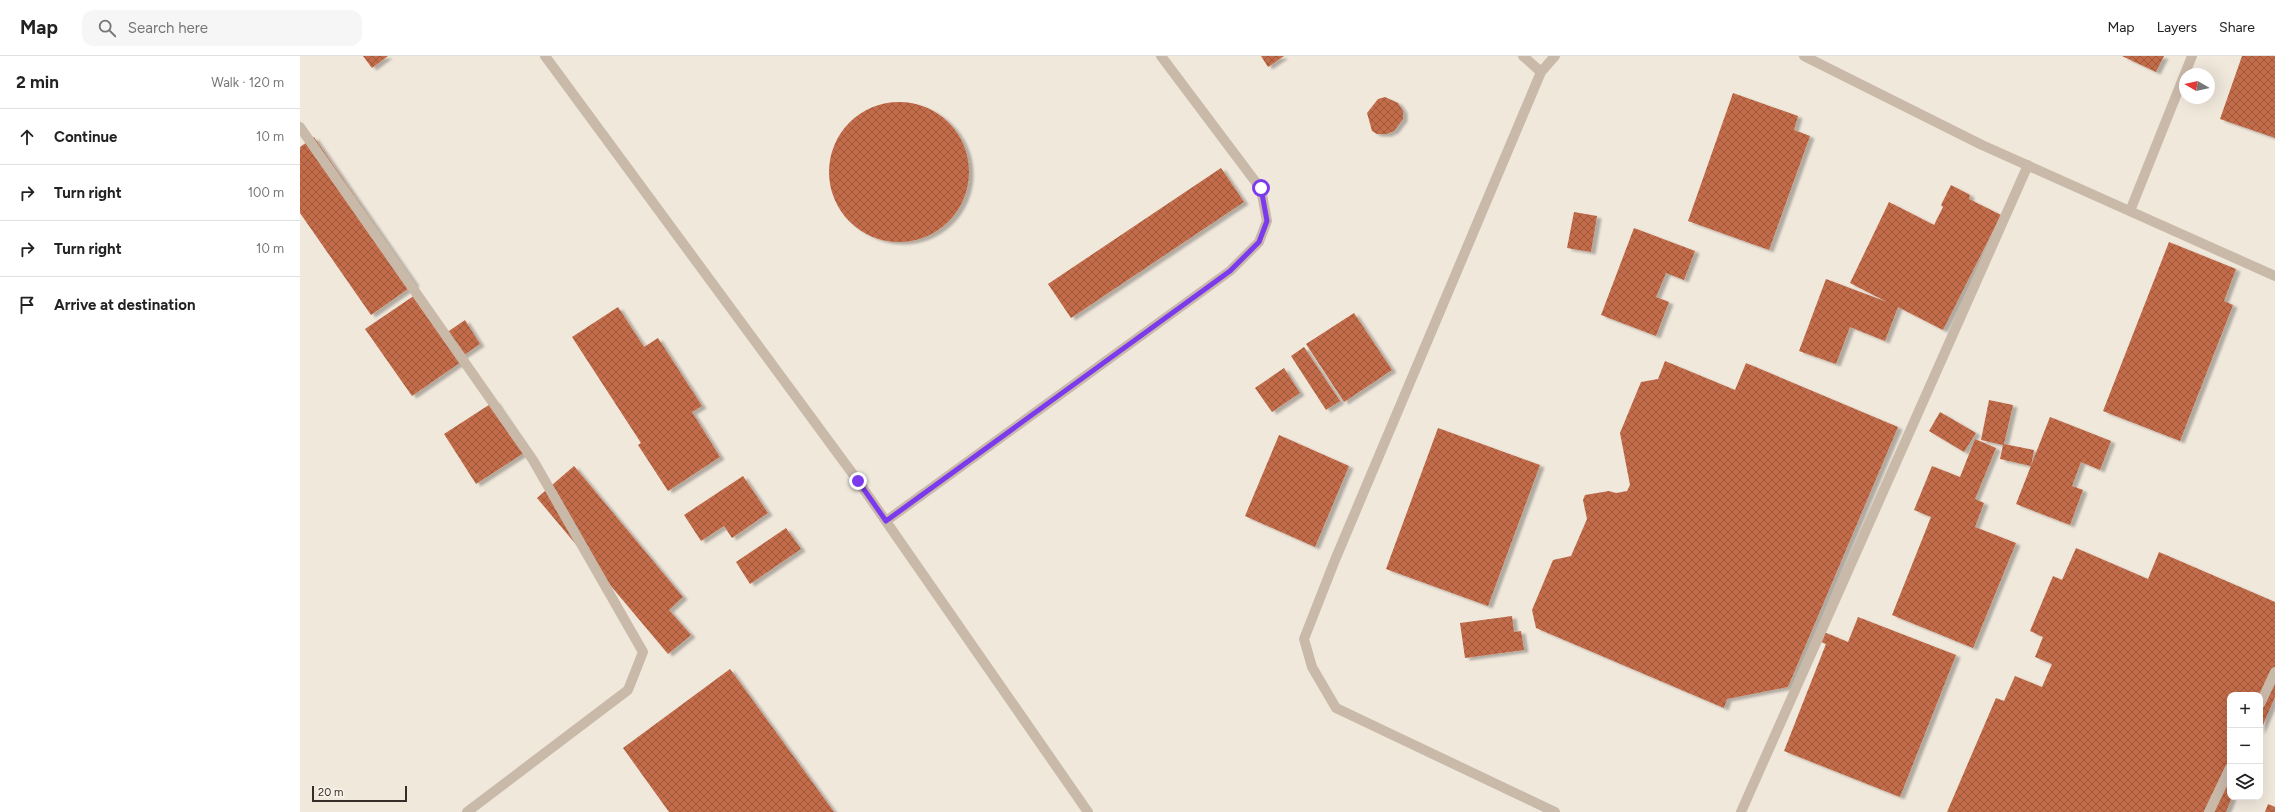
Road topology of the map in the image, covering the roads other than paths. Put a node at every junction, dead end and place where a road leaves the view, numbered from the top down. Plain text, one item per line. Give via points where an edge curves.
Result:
1 (545, 56) edge
2 (1161, 56) edge
3 (1523, 56) edge
4 (1555, 56) edge
5 (1804, 56) edge
6 (2192, 56) edge
7 (1541, 72) junction
8 (300, 127) edge
9 (2028, 165) junction
10 (2130, 211) junction
11 (2275, 276) edge
12 (886, 521) junction
13 (2275, 672) edge
14 (2263, 698) edge
15 (2227, 775) edge
16 (467, 812) edge
17 (1088, 812) edge
18 (1555, 812) edge
19 (1741, 812) edge
20 (2210, 812) edge

1 - 12 lane
2 - 12 lane via 1261,188 1267,221 1259,242 1230,271
3 - 7 lane
4 - 7 lane
5 - 9 lane
6 - 10 lane
7 - 18 lane via 1304,639 1312,668 1336,708
8 - 16 lane via 533,460 643,652 628,690
9 - 10 lane
9 - 19 lane
10 - 11 lane
12 - 17 lane
13 - 14 lane
15 - 20 lane

